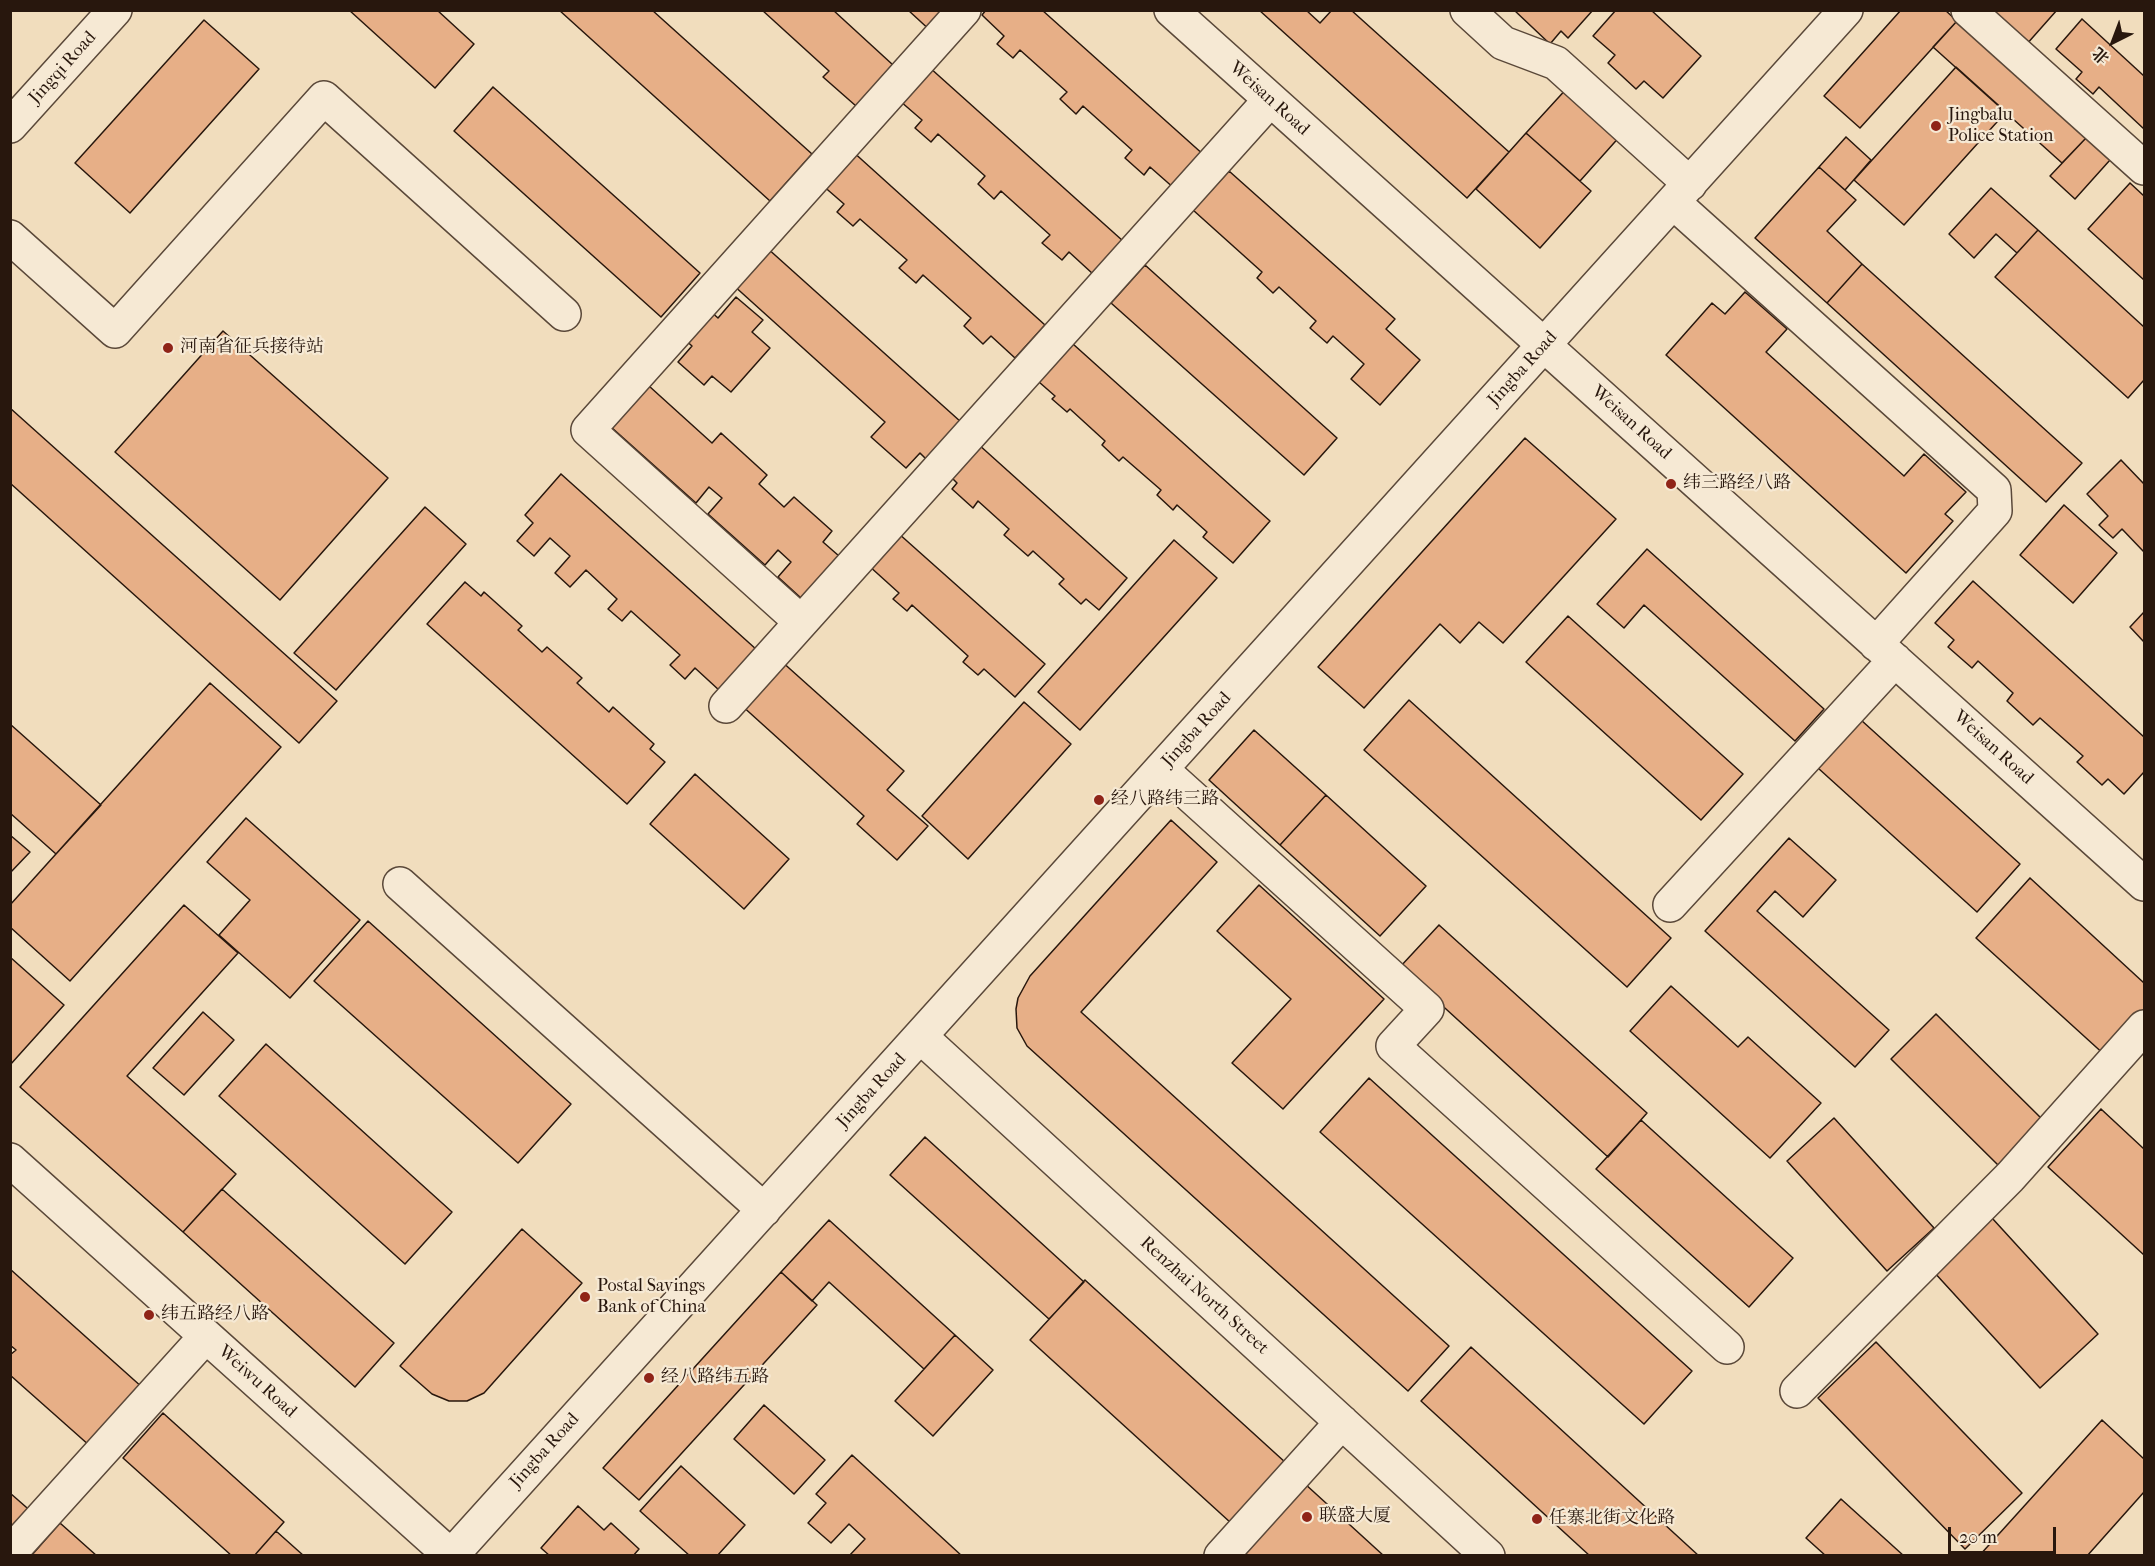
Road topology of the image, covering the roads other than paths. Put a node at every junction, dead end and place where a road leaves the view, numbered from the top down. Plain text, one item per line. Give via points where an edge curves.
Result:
1 (115, 10) edge
2 (964, 10) edge
3 (1171, 10) edge
4 (1467, 10) edge
5 (1846, 10) edge
6 (1968, 10) edge
7 (1270, 100) junction
8 (10, 126) edge
9 (2145, 168) edge
10 (1681, 193) junction
11 (10, 237) edge
12 (564, 314) dead end
13 (1544, 345) junction
14 (801, 622) junction
15 (1886, 652) junction
16 (726, 706) dead end
17 (1161, 769) junction
18 (400, 884) dead end
19 (2145, 884) edge
20 (1670, 905) dead end
21 (2145, 1027) edge
22 (921, 1036) junction
23 (10, 1160) edge
24 (764, 1210) junction
25 (206, 1336) junction
26 (1727, 1347) dead end
27 (1797, 1391) dead end
28 (1342, 1422) junction
29 (10, 1553) edge
30 (451, 1556) edge
31 (1221, 1556) edge
32 (1488, 1556) edge

1 - 8 street, Jingqi Road
2 - 14 street via 588,430
3 - 7 street, Weisan Road
4 - 10 street via 1503,43 1556,63
5 - 10 street, Jingba Road
6 - 9 street
7 - 13 street, Weisan Road
7 - 14 street
10 - 13 street, Jingba Road
10 - 15 street via 1994,490 1995,511
11 - 12 street via 115,331 324,98
13 - 15 street, Weisan Road
13 - 17 street, Jingba Road
14 - 16 street
15 - 19 street, Weisan Road
15 - 20 street
17 - 22 street, Jingba Road
17 - 26 street via 1427,1009 1394,1046
18 - 24 street
21 - 27 street via 2010,1177
22 - 24 street, Jingba Road
22 - 28 street, Renzhai North Street
23 - 25 street, Weiwu Road
24 - 30 street, Jingba Road
25 - 29 street
25 - 30 street, Weiwu Road
28 - 31 street
28 - 32 street, Renzhai North Street

